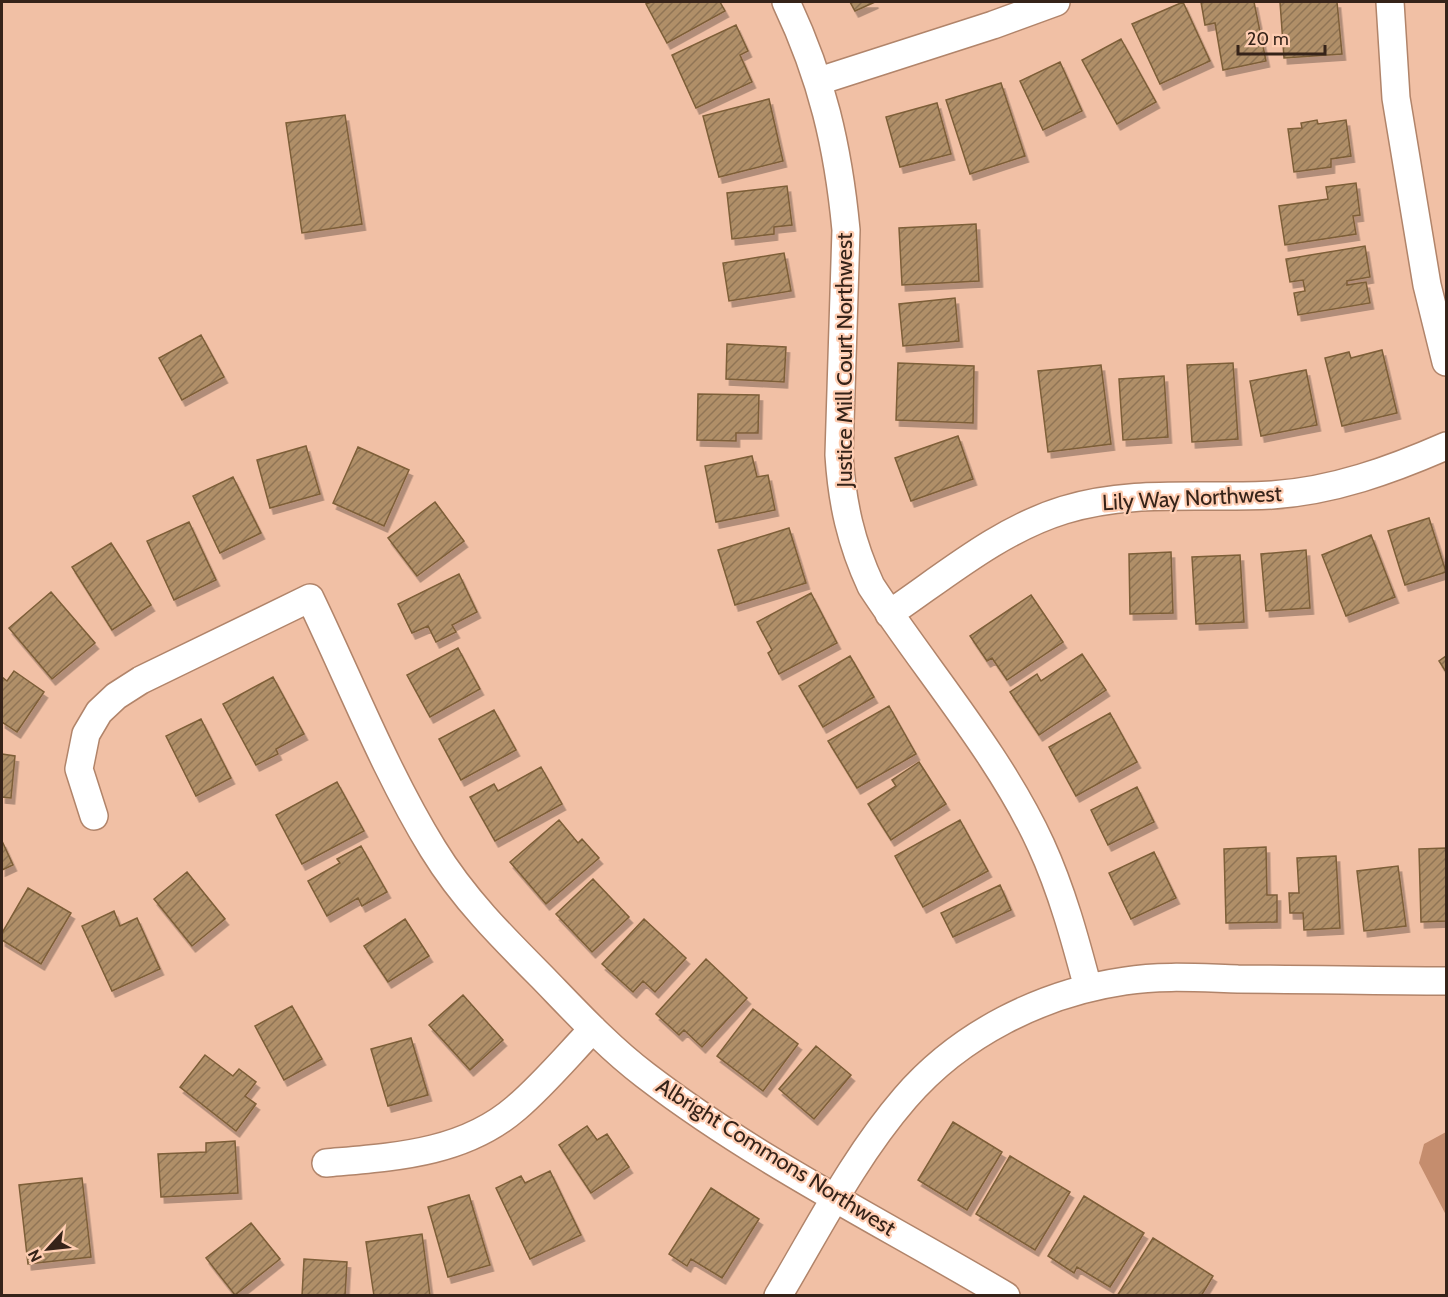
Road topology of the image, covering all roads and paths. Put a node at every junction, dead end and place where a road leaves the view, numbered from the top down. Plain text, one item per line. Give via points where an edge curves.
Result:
1 (786, 2) edge
2 (1056, 2) edge
3 (1390, 2) edge
4 (819, 81) junction
5 (1446, 362) edge
6 (1446, 446) edge
7 (890, 614) junction
8 (94, 816) dead end
9 (1446, 981) edge
10 (1088, 988) junction
11 (593, 1029) junction
12 (326, 1164) dead end
13 (837, 1198) junction
14 (778, 1296) edge
15 (1006, 1296) edge

1 - 4 street, Justice Mill Court Northwest
2 - 4 street
3 - 5 street via 1398,110 1427,285
4 - 7 street, Justice Mill Court Northwest via 837,154 846,230 841,491 857,556
6 - 7 street, Lily Way Northwest via 1378,473 1307,490 1264,495 1137,497 1066,509 1009,533
7 - 10 street, Justice Mill Court Northwest via 991,759 1041,844 1072,924
8 - 11 street, Albright Commons Northwest via 79,769 86,734 99,712 141,680 310,598 405,799 433,849 496,932
9 - 10 street via 1173,978 1126,980
10 - 13 street via 1005,1019 951,1053 880,1129
11 - 12 street via 515,1109 468,1138 409,1155
11 - 13 street, Albright Commons Northwest via 688,1108
13 - 14 street
13 - 15 street, Albright Commons Northwest

